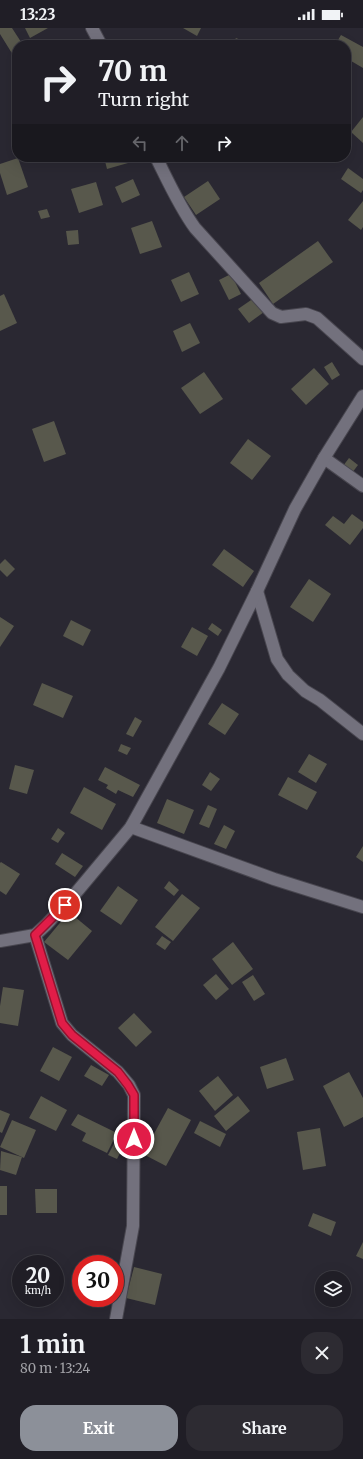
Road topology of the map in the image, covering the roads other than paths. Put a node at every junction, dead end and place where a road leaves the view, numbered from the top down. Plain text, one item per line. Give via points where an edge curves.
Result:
1 (92, 28) edge
2 (98, 40) edge
3 (158, 162) edge
4 (363, 358) edge
5 (363, 396) edge
6 (324, 458) junction
7 (363, 486) edge
8 (257, 591) junction
9 (363, 734) edge
10 (131, 827) junction
11 (363, 907) edge
12 (35, 935) junction
13 (0, 942) edge
14 (116, 1319) edge

1 - 2 street
3 - 4 street via 195,228 272,314 281,317 306,314 317,318
5 - 6 street
6 - 7 street
6 - 8 street via 295,509
8 - 9 street via 277,659 288,675 305,691
8 - 10 street via 219,668
10 - 11 street via 274,879
10 - 12 street via 75,894
12 - 13 street
12 - 14 street via 62,1023 72,1035 118,1072 134,1095 133,1226

